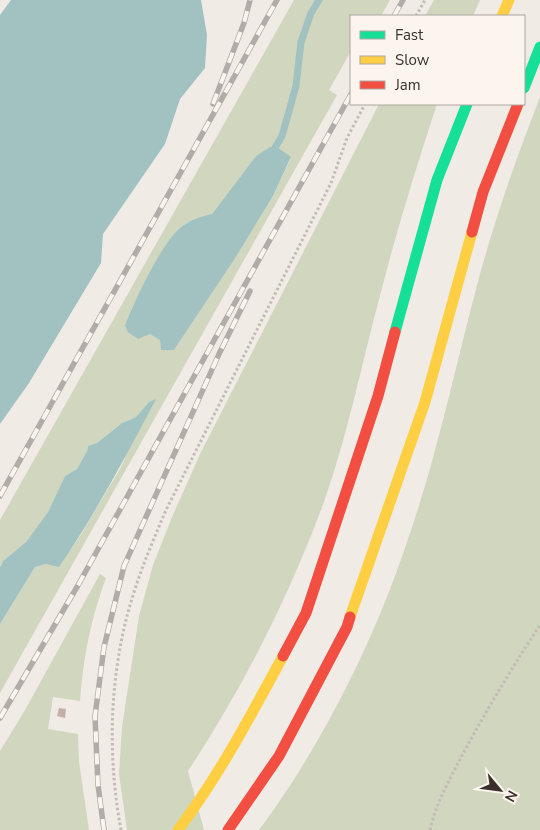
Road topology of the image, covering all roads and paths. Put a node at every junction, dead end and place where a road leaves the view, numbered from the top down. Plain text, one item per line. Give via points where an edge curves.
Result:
1 (425, 0) edge
2 (509, 0) edge
3 (417, 15) edge
4 (502, 15) edge
5 (540, 47) edge
6 (525, 85) edge
7 (364, 105) edge
8 (467, 105) edge
9 (518, 105) edge
10 (540, 624) edge
11 (121, 830) edge
12 (178, 830) edge
13 (228, 830) edge
14 (430, 830) edge

1 - 3 path
2 - 4 highway
5 - 6 highway
7 - 11 path via 347,138 330,183 166,510 133,598 123,632 112,716 112,766
8 - 12 highway via 437,180 378,396 306,613 248,722
9 - 13 highway via 483,192 425,402 347,628 279,756
10 - 14 path via 442,794

